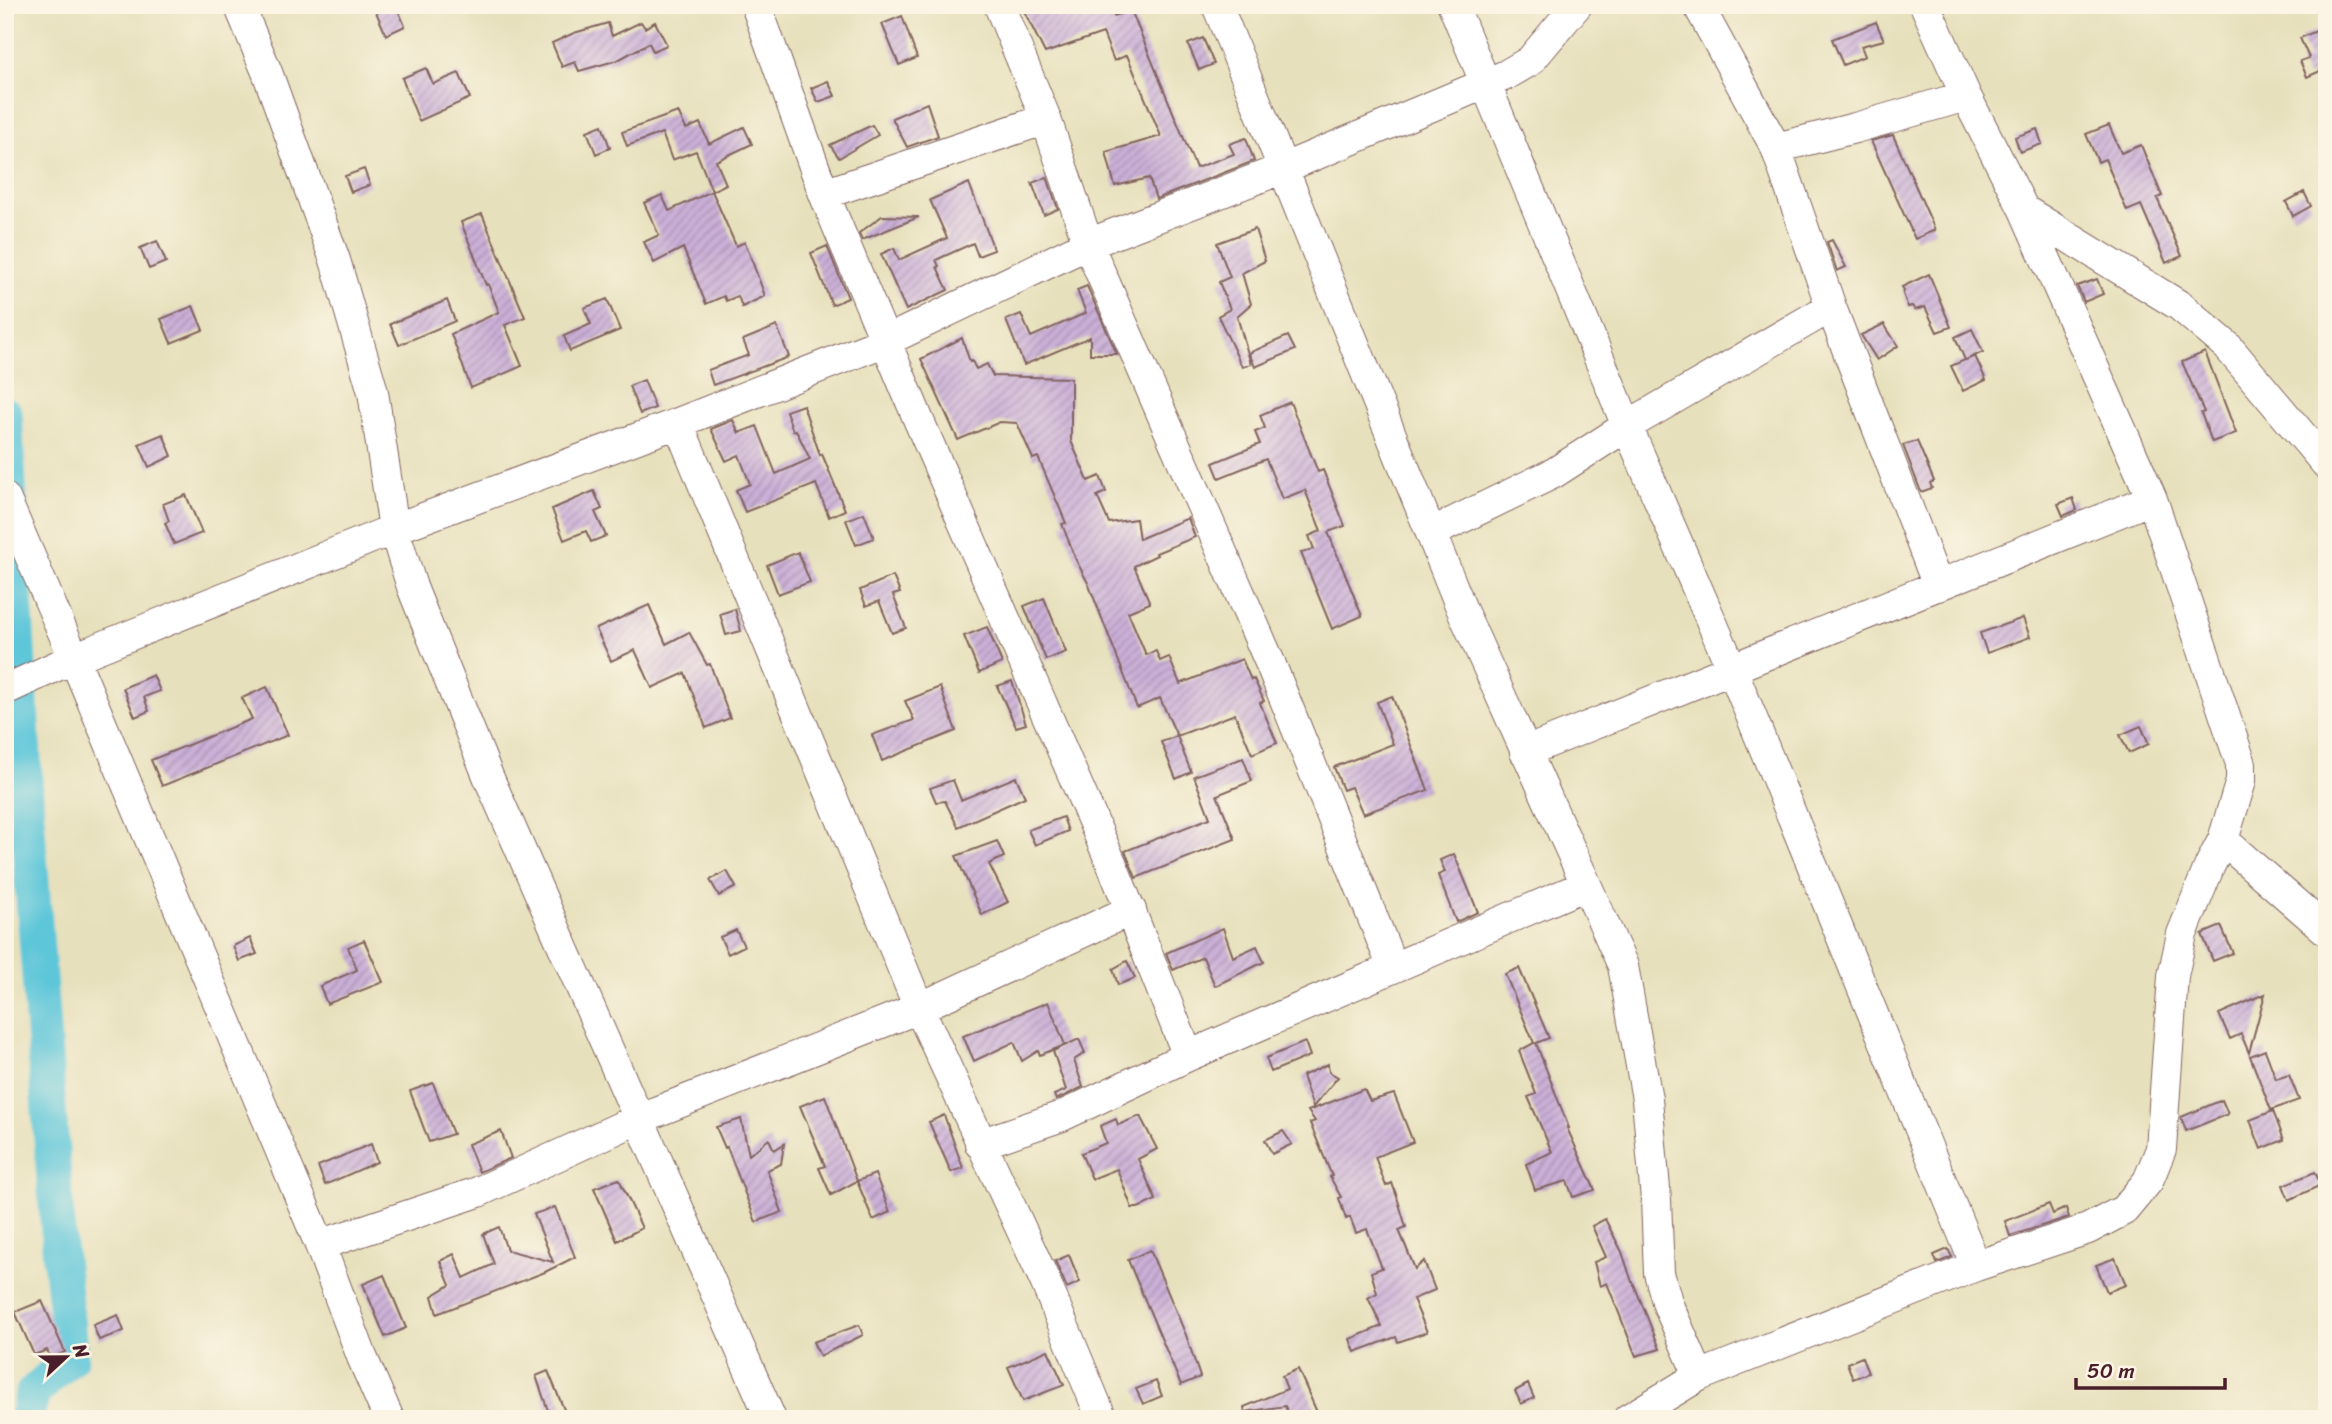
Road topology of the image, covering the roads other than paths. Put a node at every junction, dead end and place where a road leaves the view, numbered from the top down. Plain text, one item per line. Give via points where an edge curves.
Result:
1 (239, 5) edge
2 (756, 5) edge
3 (999, 5) edge
4 (1217, 5) edge
5 (1453, 5) edge
6 (1577, 5) edge
7 (1698, 5) edge
8 (1925, 5) edge
9 (1486, 83) junction
10 (1966, 96) junction
11 (1046, 119) junction
12 (1776, 148) junction
13 (1284, 168) junction
14 (824, 194) junction
15 (2024, 210) junction
16 (1088, 244) junction
17 (1831, 307) junction
18 (886, 341) junction
19 (678, 423) junction
20 (1628, 426) junction
21 (2322, 452) edge
22 (5, 498) edge
23 (2152, 499) junction
24 (394, 528) junction
25 (1431, 533) junction
26 (1938, 586) junction
27 (74, 658) junction
28 (1732, 669) junction
29 (5, 690) edge
30 (1525, 752) junction
31 (2223, 840) junction
32 (1586, 886) junction
33 (1130, 910) junction
34 (2327, 930) edge
35 (1393, 968) junction
36 (919, 1008) junction
37 (1188, 1056) junction
38 (638, 1119) junction
39 (980, 1144) junction
40 (320, 1245) junction
41 (1976, 1266) junction
42 (1699, 1376) junction
43 (389, 1419) edge
44 (771, 1419) edge
45 (1102, 1419) edge
46 (1628, 1419) edge

1 - 24 street via 335,260 373,392
2 - 14 street
3 - 11 street
4 - 13 street
5 - 9 street
6 - 9 street via 1530,61
7 - 12 street
8 - 10 street
9 - 13 street
9 - 20 street
10 - 12 street
10 - 15 street
11 - 14 street
11 - 16 street
12 - 17 street
13 - 16 street
13 - 25 street
14 - 18 street
15 - 21 street via 2180,306 2227,346
15 - 23 street
16 - 18 street
16 - 35 street via 1271,665
17 - 20 street
17 - 26 street
18 - 19 street
18 - 33 street
19 - 24 street
19 - 36 street
20 - 25 street via 1554,473
20 - 28 street
22 - 27 street
23 - 26 street
23 - 31 street via 2241,764 2241,781
24 - 27 street
24 - 38 street via 412,587 488,776
25 - 30 street
26 - 28 street
27 - 29 street
27 - 40 street
28 - 30 street
28 - 41 street
30 - 32 street
31 - 34 street
31 - 41 street via 2182,934 2173,976 2161,1149 2148,1181 2124,1210 2088,1229
32 - 35 street
32 - 42 street via 1623,966 1647,1099 1659,1273 1668,1306
33 - 36 street
33 - 37 street
35 - 37 street
36 - 38 street
36 - 39 street
37 - 39 street via 1062,1116
38 - 40 street via 478,1192
38 - 44 street
39 - 45 street via 1045,1281
40 - 43 street
41 - 42 street
42 - 46 street

